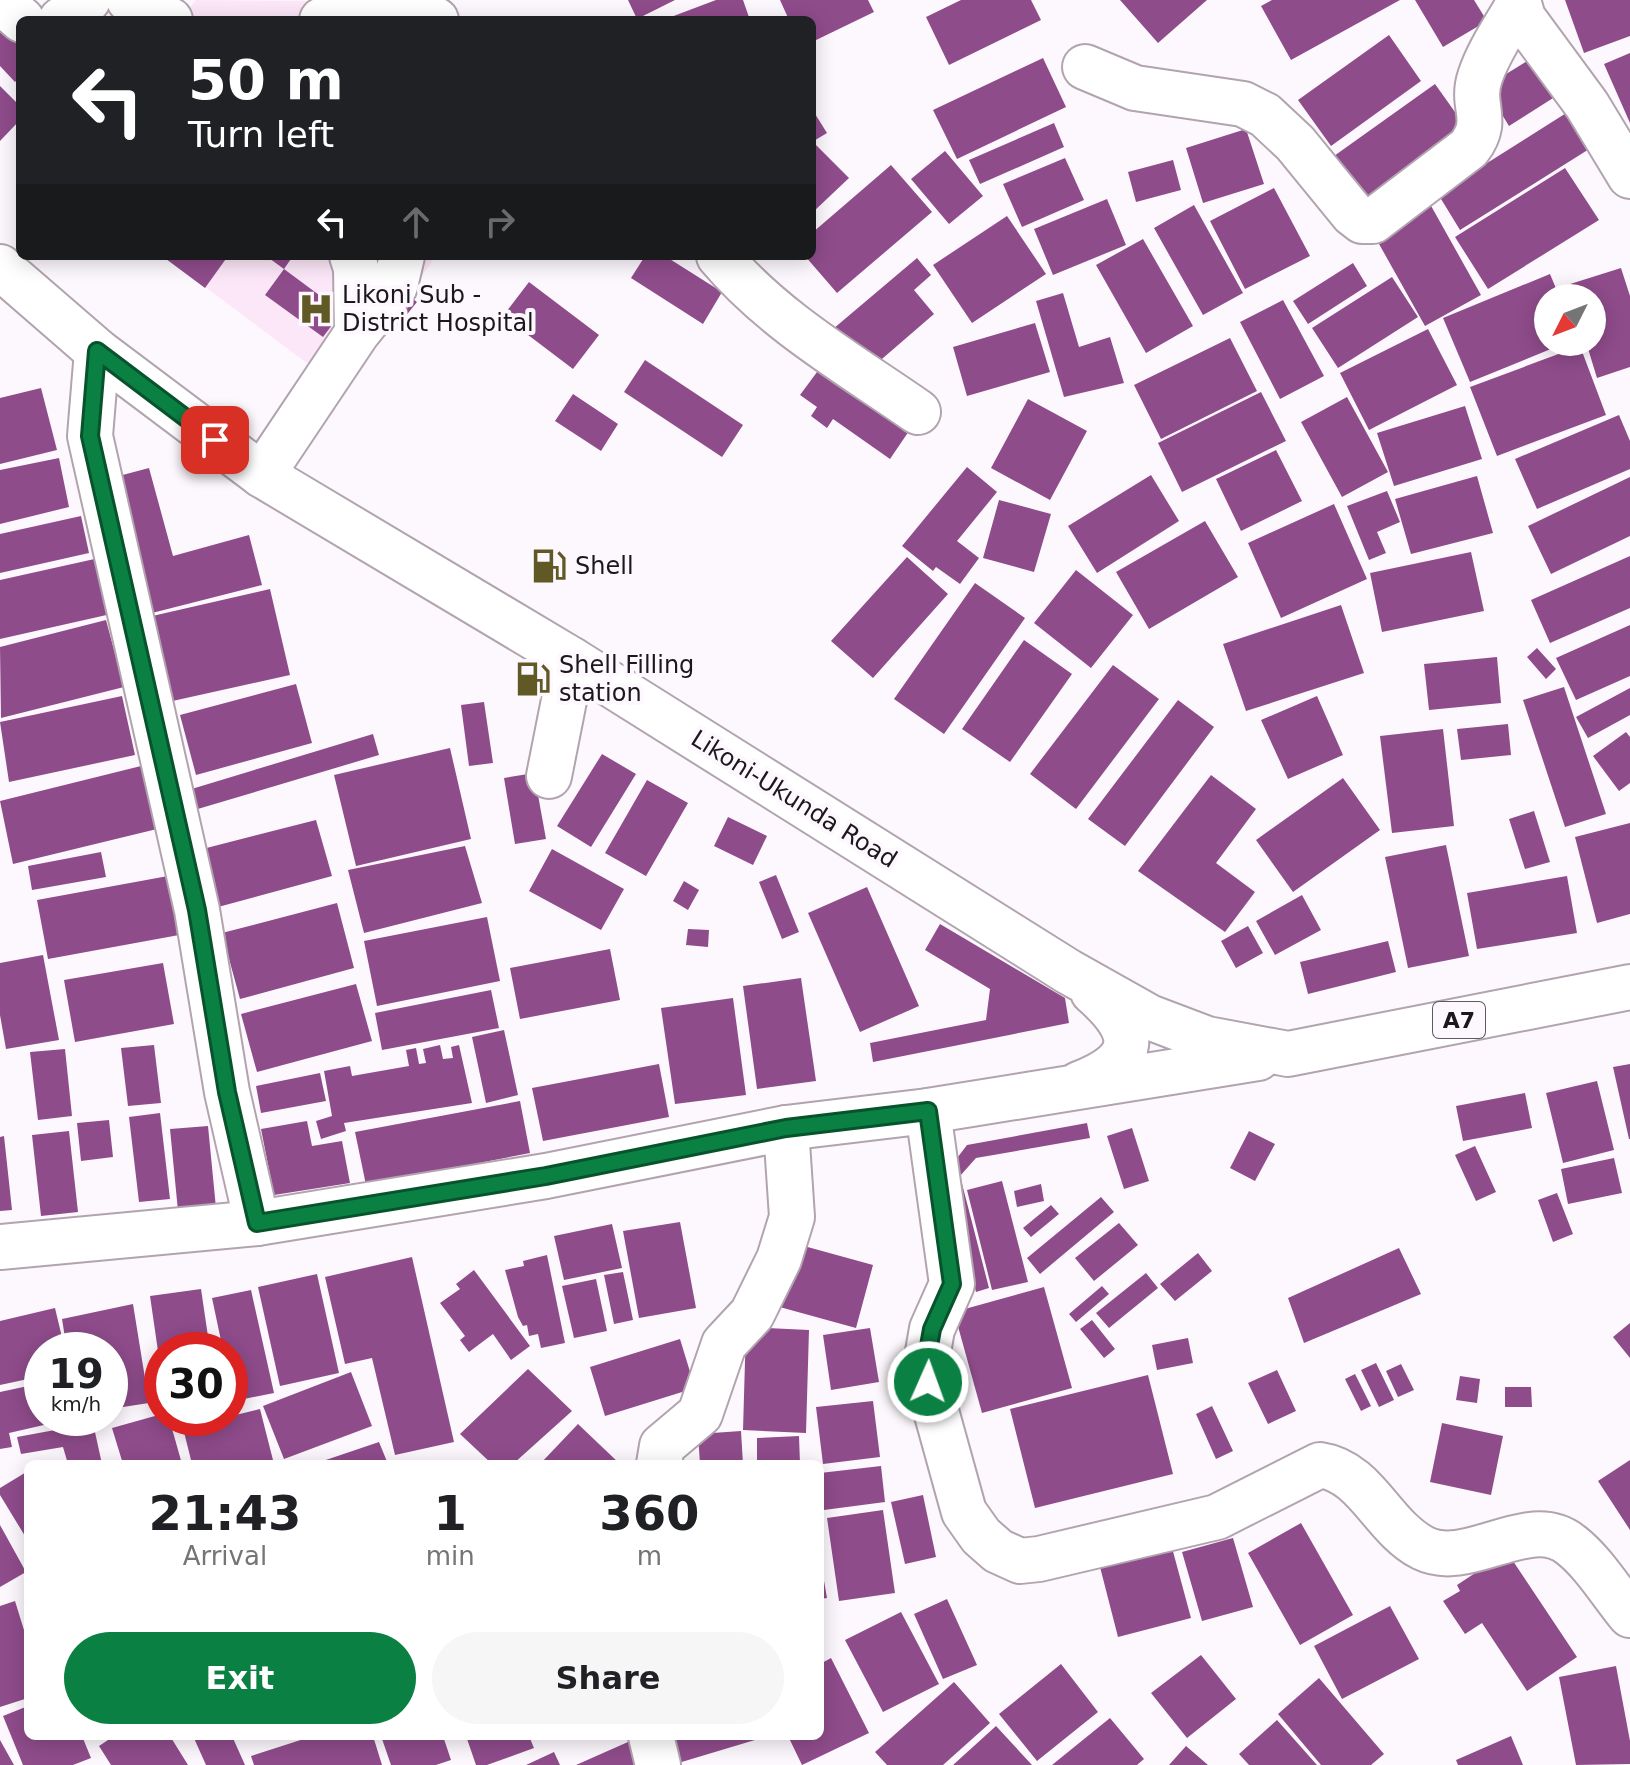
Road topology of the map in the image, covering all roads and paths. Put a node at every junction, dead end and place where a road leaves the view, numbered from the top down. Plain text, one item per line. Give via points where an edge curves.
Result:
1 (88, 0) edge
2 (129, 0) edge
3 (0, 1) edge
4 (1518, 3) edge
5 (17, 16) edge
6 (66, 16) edge
7 (162, 16) edge
8 (381, 16) edge
9 (404, 16) edge
10 (1085, 67) dead end
11 (1630, 176) edge
12 (353, 260) edge
13 (401, 260) edge
14 (722, 260) edge
15 (0, 267) edge
16 (357, 333) junction
17 (97, 351) junction
18 (918, 412) dead end
19 (262, 475) junction
20 (572, 660) junction
21 (549, 776) dead end
22 (1069, 972) junction
23 (1630, 987) edge
24 (1288, 1054) junction
25 (1066, 1089) junction
26 (928, 1111) junction
27 (786, 1128) junction
28 (257, 1223) junction
29 (0, 1247) edge
30 (660, 1460) edge
31 (1630, 1615) edge
32 (652, 1740) edge
33 (658, 1765) edge

1 - 6 main road
2 - 7 main road
3 - 5 main road
4 - 10 main road via 1480,76 1479,135 1373,221 1353,214 1265,115 1243,104 1135,88
4 - 11 main road
8 - 9 main road
12 - 16 main road
13 - 16 main road via 395,286
14 - 18 main road via 801,333
15 - 17 main road, Likoni-Ukunda Road / A7
16 - 19 main road
17 - 19 main road, Likoni-Ukunda Road / A7
17 - 28 main road via 90,436 197,910 227,1092
19 - 20 main road, Likoni-Ukunda Road / A7
20 - 21 main road
20 - 22 main road, Likoni-Ukunda Road / A7
22 - 24 main road, Likoni-Ukunda Road / A7 via 1149,1017 1207,1039
22 - 25 main road via 1117,1013 1126,1036 1111,1070
23 - 24 main road, Likoni-Ukunda Road / A7
24 - 25 main road, A7
25 - 26 main road, A7
26 - 27 main road, A7
26 - 31 main road via 952,1284 932,1329 925,1369 964,1512 998,1551 1020,1561 1039,1559 1217,1517 1320,1465 1349,1475 1404,1534 1437,1553 1482,1549 1525,1536 1552,1535 1569,1543
27 - 28 main road, A7 via 546,1176
27 - 30 main road via 792,1217 779,1259 752,1314 724,1344 700,1414 662,1446
28 - 29 main road, A7
32 - 33 main road

